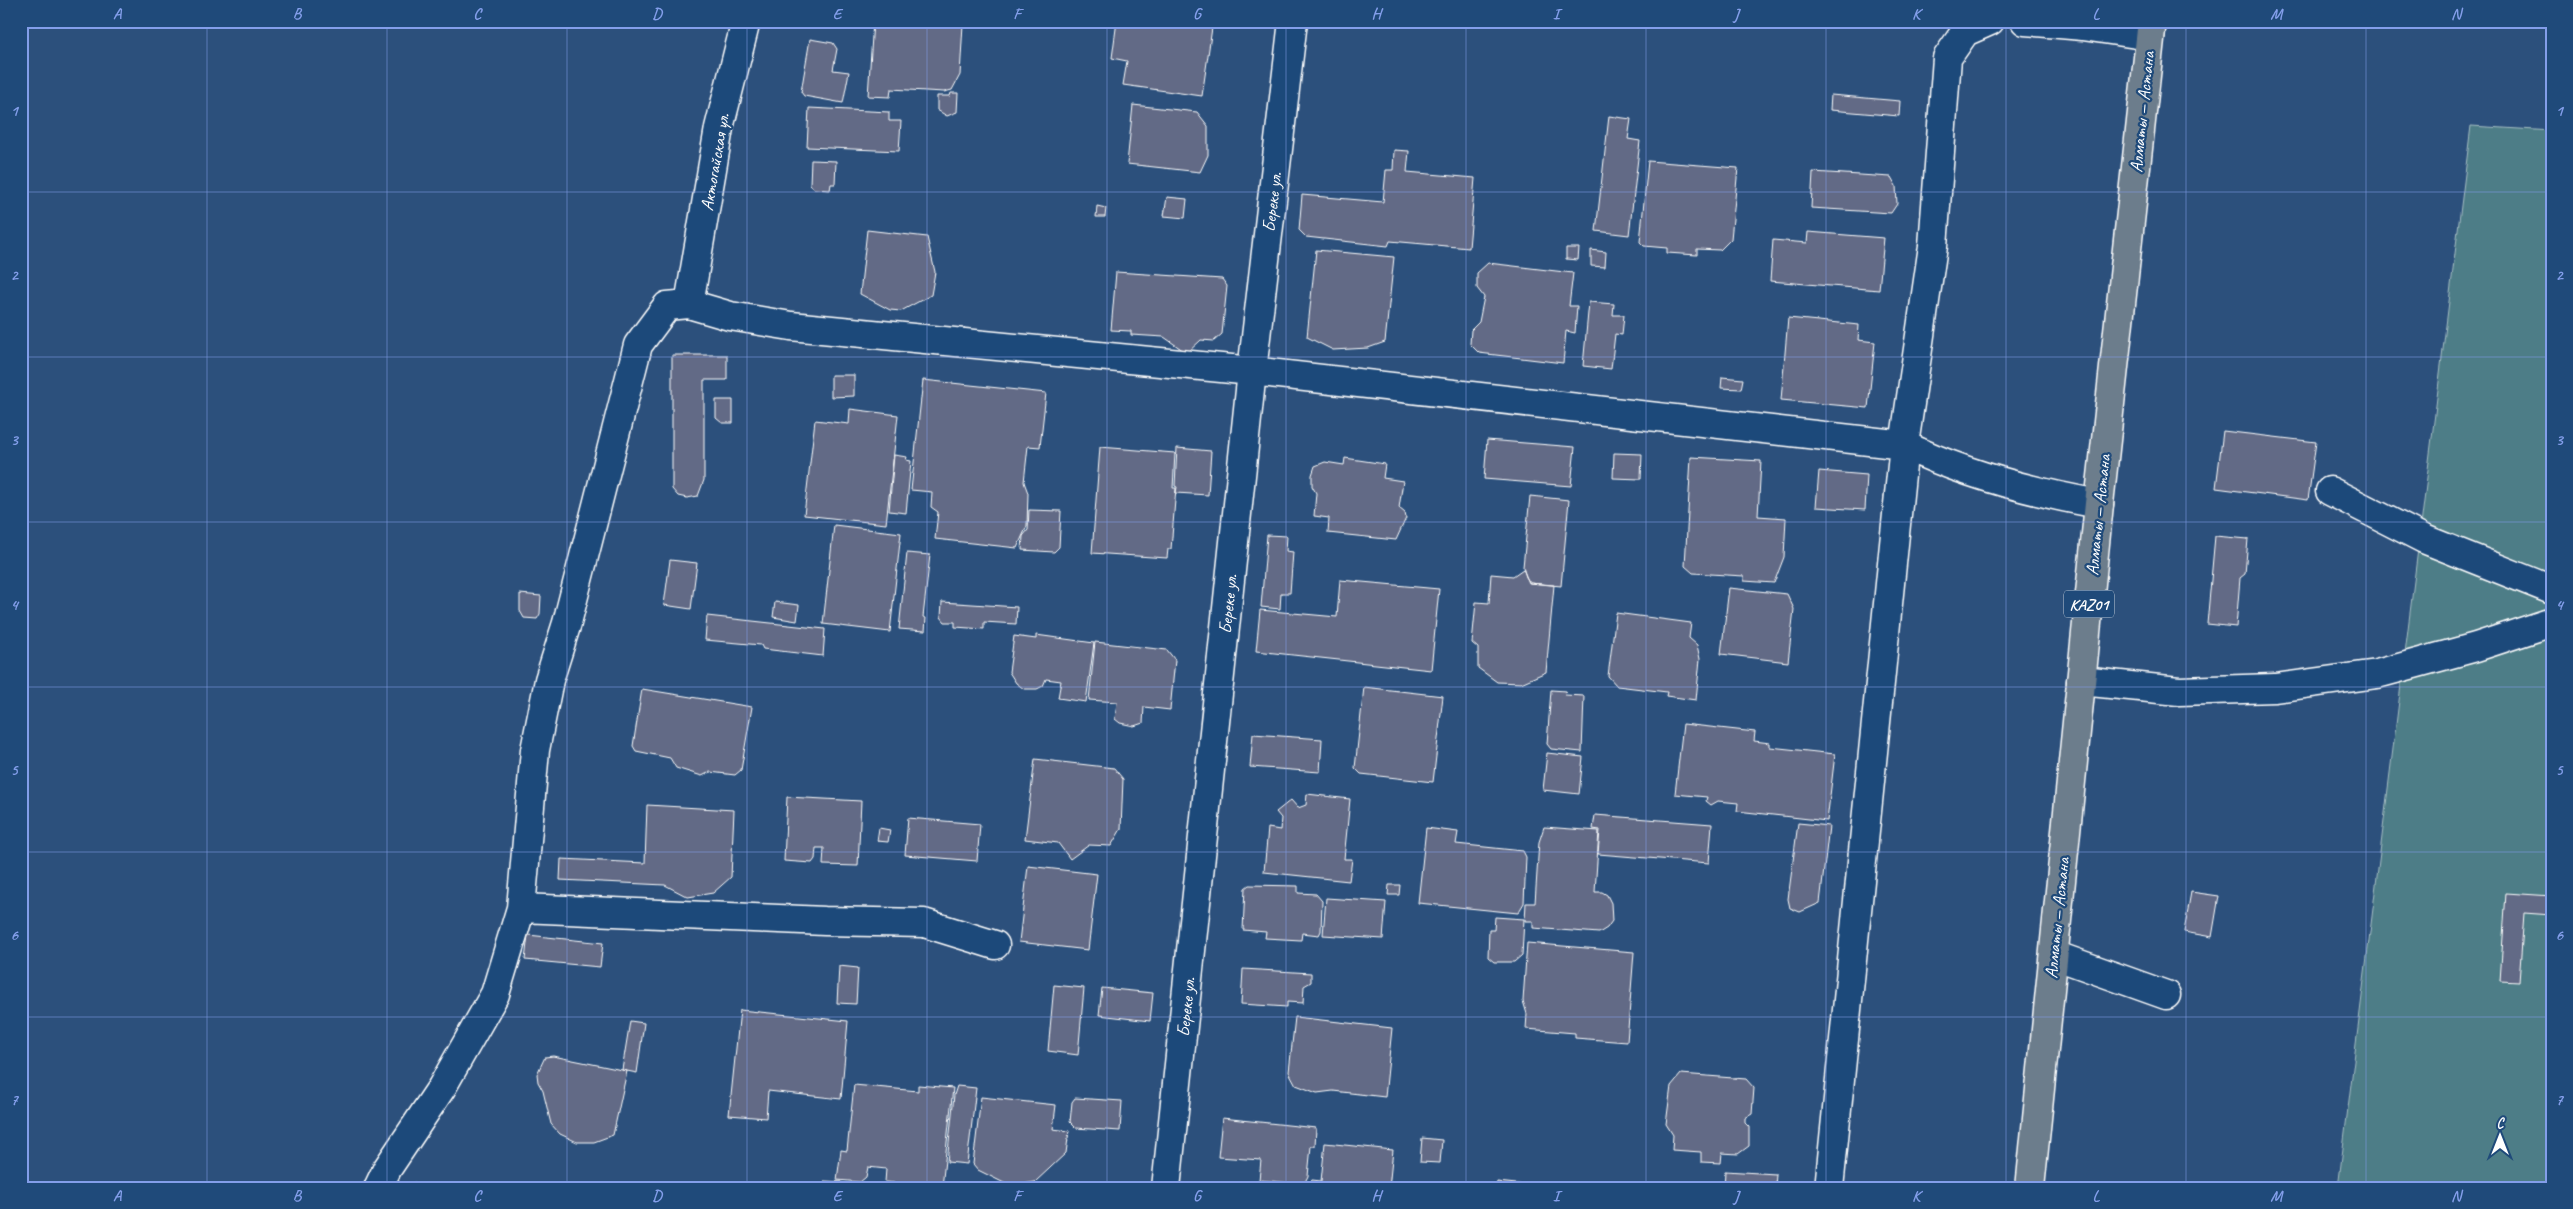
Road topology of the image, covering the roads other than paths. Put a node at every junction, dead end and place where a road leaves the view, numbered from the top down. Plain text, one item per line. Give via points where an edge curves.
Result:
1 (746, 21) edge
2 (1292, 21) edge
3 (1990, 21) edge
4 (2025, 21) edge
5 (2151, 29) edge
6 (689, 304) junction
7 (1252, 371) junction
8 (1904, 445) junction
9 (2330, 491) dead end
10 (2099, 504) junction
11 (2552, 590) edge
12 (2552, 622) edge
13 (2081, 682) junction
14 (521, 908) junction
15 (995, 945) dead end
16 (2054, 955) junction
17 (2166, 995) dead end
18 (378, 1188) edge
19 (1166, 1188) edge
20 (1829, 1188) edge
21 (2030, 1188) edge

1 - 6 street, Актогайская ул. via 720,128
2 - 7 street, Береке ул.
3 - 8 street via 1965,32 1947,58 1934,246
4 - 5 street
5 - 10 highway, Алматы — Астана / KАZ01
6 - 7 street via 730,316 791,326
6 - 14 street via 667,306 638,345 567,624 549,680 535,750
7 - 8 street
7 - 19 street, Береке ул.
8 - 10 street via 2011,485
8 - 20 street
9 - 11 street via 2424,539
10 - 13 highway, Алматы — Астана / KАZ01
12 - 13 street via 2377,674 2275,688 2179,691
13 - 16 highway, Алматы — Астана / KАZ01
14 - 15 street via 924,923
14 - 18 street via 495,994 442,1087 387,1169
16 - 17 street
16 - 21 highway, Алматы — Астана / KАZ01

